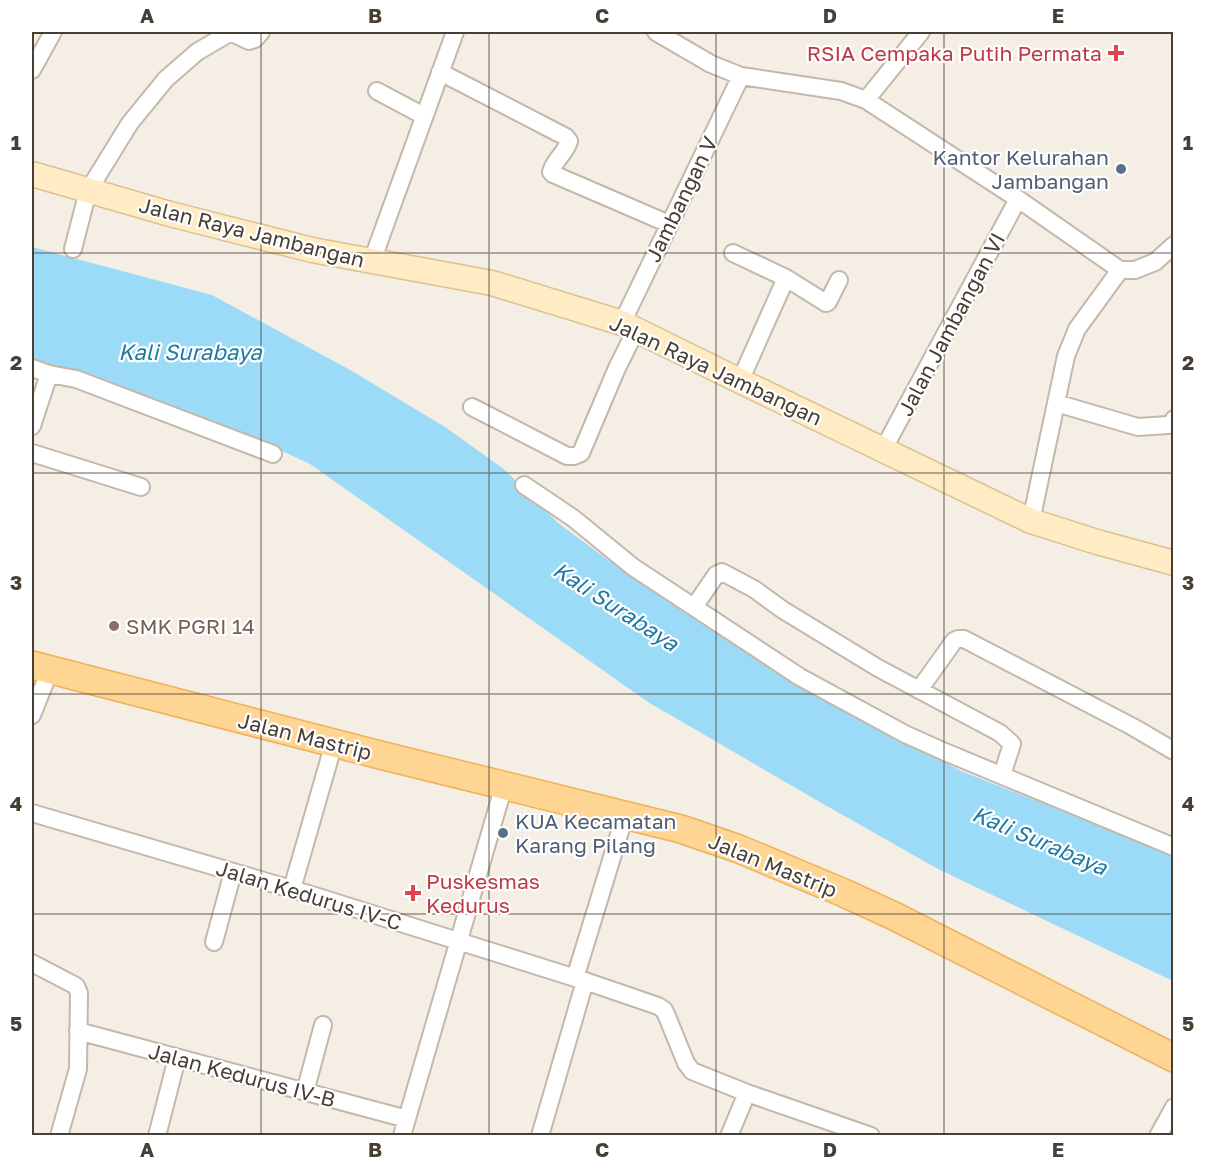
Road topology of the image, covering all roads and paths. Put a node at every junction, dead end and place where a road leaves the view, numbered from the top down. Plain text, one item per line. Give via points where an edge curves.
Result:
1 (53, 32) edge
2 (231, 32) edge
3 (261, 32) edge
4 (455, 32) edge
5 (656, 32) edge
6 (921, 32) edge
7 (32, 70) edge
8 (440, 72) junction
9 (741, 76) junction
10 (377, 92) dead end
11 (866, 100) junction
12 (424, 116) junction
13 (32, 174) edge
14 (88, 190) junction
15 (1018, 199) junction
16 (669, 224) junction
17 (1173, 245) edge
18 (73, 249) dead end
19 (733, 253) dead end
20 (372, 261) junction
21 (1120, 270) junction
22 (786, 278) junction
23 (839, 280) dead end
24 (629, 326) junction
25 (32, 368) edge
26 (49, 374) junction
27 (740, 381) junction
28 (1056, 403) junction
29 (472, 407) dead end
30 (1173, 420) edge
31 (32, 426) edge
32 (883, 450) junction
33 (32, 453) edge
34 (273, 454) dead end
35 (525, 485) dead end
36 (141, 486) dead end
37 (1031, 521) junction
38 (1173, 563) edge
39 (694, 607) junction
40 (41, 668) edge
41 (919, 690) junction
42 (32, 715) edge
43 (334, 743) junction
44 (1173, 751) edge
45 (1002, 775) junction
46 (504, 785) junction
47 (32, 813) edge
48 (625, 815) junction
49 (1173, 847) edge
50 (233, 872) junction
51 (292, 889) junction
52 (214, 942) dead end
53 (459, 942) junction
54 (32, 963) edge
55 (580, 980) junction
56 (323, 1025) dead end
57 (78, 1031) junction
58 (177, 1058) junction
59 (1173, 1058) edge
60 (305, 1092) junction
61 (747, 1093) junction
62 (1173, 1107) edge
63 (407, 1119) junction
64 (59, 1136) edge
65 (158, 1136) edge
66 (402, 1136) edge
67 (540, 1136) edge
68 (729, 1136) edge
69 (871, 1136) edge
70 (1158, 1136) edge

1 - 7 street
2 - 3 street via 249,41
2 - 14 street via 197,52 166,79 130,123
4 - 8 street
5 - 9 street via 711,64
6 - 11 street
8 - 12 street
8 - 16 street via 566,137 567,147 553,165 553,174
9 - 11 street via 842,91
9 - 16 street, Jambangan V
10 - 12 street
11 - 15 street
12 - 20 street
13 - 14 main road, Jalan Raya Jambangan
14 - 18 street
14 - 20 main road, Jalan Raya Jambangan via 301,247
15 - 21 street
15 - 32 street, Jalan Jambangan VI
16 - 24 street, Jambangan V
17 - 21 street via 1155,262 1135,270
19 - 22 street
20 - 24 main road, Jalan Raya Jambangan via 492,283
21 - 28 street via 1077,330 1066,356
22 - 23 street via 826,303
22 - 27 street
24 - 27 main road, Jalan Raya Jambangan
24 - 29 street, Jambangan V via 617,368 581,453 567,456
25 - 26 street
26 - 31 street
26 - 34 street via 76,379
27 - 32 main road, Jalan Raya Jambangan
28 - 30 street via 1138,427 1168,425
28 - 37 street
32 - 37 main road, Jalan Raya Jambangan
33 - 36 street
35 - 39 street via 633,567
37 - 38 main road, Jalan Raya Jambangan
39 - 41 street via 722,572
39 - 45 street via 800,677 905,734
40 - 42 street
40 - 43 main road, Jalan Mastrip
41 - 44 street via 954,641 964,639
41 - 45 street via 1012,742
43 - 46 main road, Jalan Mastrip
43 - 51 street
45 - 49 street
46 - 48 main road, Jalan Mastrip
46 - 53 street
47 - 50 street, Jalan Kedurus IV-C
48 - 55 street
48 - 59 main road, Jalan Mastrip via 739,849 844,893
50 - 51 street, Jalan Kedurus IV-C
50 - 52 street
51 - 53 street, Jalan Kedurus IV-C
53 - 55 street, Jalan Kedurus IV-C
53 - 63 street
54 - 57 street via 76,986
55 - 61 street, Jalan Kedurus IV-C via 658,1006 666,1014 692,1071
55 - 67 street
56 - 60 street
57 - 58 street, Jalan Kedurus IV-B
57 - 64 street via 78,1069
58 - 60 street, Jalan Kedurus IV-B
58 - 65 street
60 - 63 street, Jalan Kedurus IV-B
61 - 68 street
61 - 69 street, Jalan Kedurus IV-C
62 - 70 street
63 - 66 street

